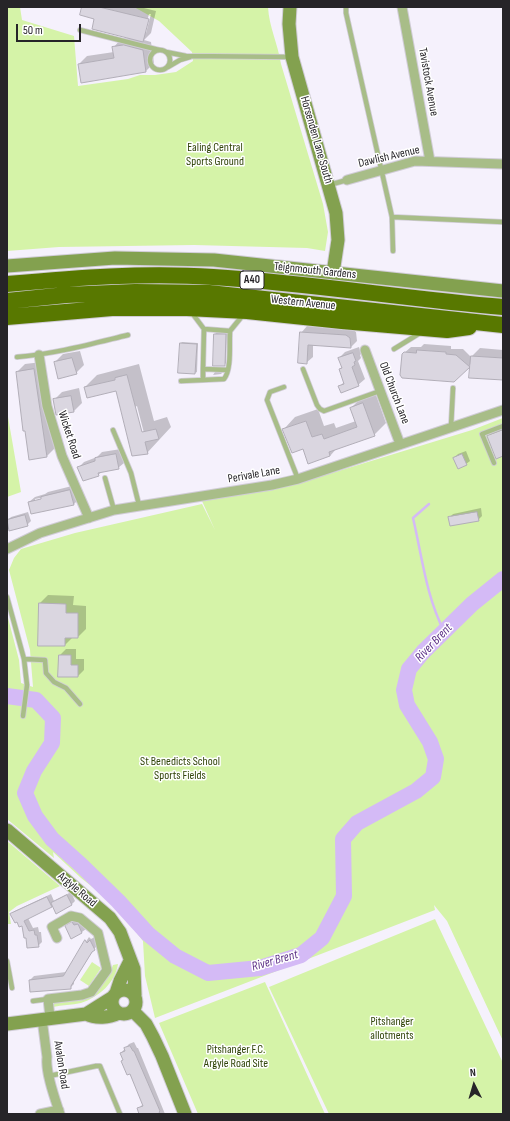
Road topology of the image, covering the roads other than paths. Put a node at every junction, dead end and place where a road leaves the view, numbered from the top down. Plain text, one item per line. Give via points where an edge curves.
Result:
1 (290, 7) edge
2 (346, 7) edge
3 (402, 7) edge
4 (80, 30) dead end
5 (139, 45) junction
6 (159, 50) junction
7 (166, 52) junction
8 (196, 56) junction
9 (292, 57) junction
10 (150, 61) junction
11 (166, 68) junction
12 (430, 161) junction
13 (503, 164) edge
14 (381, 170) junction
15 (347, 180) joint
16 (329, 185) junction
17 (392, 218) junction
18 (503, 222) edge
19 (393, 251) dead end
20 (7, 266) edge
21 (333, 273) junction
22 (7, 284) edge
23 (503, 291) edge
24 (7, 301) edge
25 (503, 307) edge
26 (188, 308) junction
27 (247, 311) junction
28 (7, 317) edge
29 (498, 324) edge
30 (204, 329) junction
31 (426, 329) junction
32 (230, 331) junction
33 (128, 335) dead end
34 (394, 349) dead end
35 (365, 350) dead end
36 (39, 355) junction
37 (17, 357) dead end
38 (203, 369) junction
39 (303, 369) dead end
40 (228, 370) junction
41 (203, 380) junction
42 (181, 381) dead end
43 (284, 387) dead end
44 (453, 388) dead end
45 (380, 391) junction
46 (503, 410) edge
47 (503, 426) edge
48 (451, 427) junction
49 (112, 430) dead end
50 (400, 444) junction
51 (494, 463) dead end
52 (105, 478) dead end
53 (298, 479) junction
54 (139, 505) junction
55 (114, 510) junction
56 (90, 518) junction
57 (7, 550) edge
58 (7, 597) edge
59 (24, 659) junction
60 (80, 704) dead end
61 (23, 716) dead end
62 (7, 830) edge
63 (57, 938) dead end
64 (7, 961) edge
65 (130, 961) junction
66 (12, 988) dead end
67 (114, 995) junction
68 (135, 995) junction
69 (48, 999) junction
70 (33, 1001) dead end
71 (133, 1011) junction
72 (119, 1013) junction
73 (86, 1014) junction
74 (46, 1018) junction
75 (7, 1024) edge
76 (49, 1076) junction
77 (59, 1112) edge
78 (40, 1114) edge
79 (120, 1114) edge
80 (185, 1114) edge

1 - 9 main road, Horsenden Lane South
2 - 14 lane
3 - 12 street, Tavistock Avenue
4 - 5 lane
5 - 6 lane
5 - 10 lane via 148,52
6 - 7 lane
6 - 10 lane via 151,54
7 - 8 lane
7 - 11 lane via 170,58
8 - 9 lane
8 - 11 lane via 180,60
9 - 16 main road, Horsenden Lane South
10 - 11 lane via 153,68
12 - 13 street, Dawlish Avenue
12 - 14 street, Dawlish Avenue via 415,161
14 - 15 street, Dawlish Avenue
14 - 17 lane
15 - 16 lane, Dawlish Avenue
16 - 21 main road, Horsenden Lane South via 338,226
17 - 18 lane
17 - 19 lane
20 - 21 main road, Teignmouth Gardens via 114,258 214,260
21 - 23 main road, Teignmouth Gardens
22 - 25 highway, Western Avenue / A40 via 66,278 212,277
24 - 29 highway, Western Avenue / A40 via 135,292 209,293
26 - 27 highway, A40
26 - 28 highway, A40 via 112,308
26 - 30 lane
27 - 31 highway, A40
27 - 32 lane
29 - 31 highway, A40 via 447,330
30 - 32 lane
30 - 38 lane
31 - 34 lane
32 - 40 lane
33 - 36 lane
35 - 45 street, Old Church Lane
36 - 37 lane
36 - 56 street, Wicket Road via 47,406 62,456
38 - 40 lane
38 - 41 lane
39 - 45 lane via 317,405 324,411
40 - 41 lane via 224,379
41 - 42 lane
43 - 53 lane via 270,392 267,400
44 - 48 lane
45 - 50 street, Old Church Lane
46 - 48 street, Perivale Lane
47 - 51 lane via 482,434
48 - 50 street, Perivale Lane
49 - 54 lane via 131,473
50 - 53 street, Perivale Lane
52 - 55 lane
53 - 54 street, Perivale Lane
54 - 55 street, Perivale Lane
55 - 56 street, Perivale Lane
56 - 57 street, Perivale Lane via 40,533
58 - 59 lane
59 - 60 lane via 45,660 46,673 54,682 66,688
59 - 61 lane via 27,686
62 - 65 main road, Argyle Road via 110,918 120,932
63 - 69 street via 52,927 71,916 80,918 98,933 107,970 91,992
64 - 66 lane
65 - 67 main road
65 - 68 main road, Argyle Road via 134,969
67 - 68 main road via 119,991 128,990
67 - 72 main road via 113,1007
67 - 73 main road
68 - 71 main road via 136,1004
69 - 70 lane
69 - 74 street, Avalon Road
71 - 72 main road via 128,1014
71 - 80 main road via 146,1024 153,1037
72 - 73 main road via 112,1017 92,1017
73 - 74 main road
74 - 75 main road
74 - 76 street, Avalon Road via 46,1063
76 - 77 street, Avalon Road
76 - 79 lane via 100,1066
77 - 78 street

